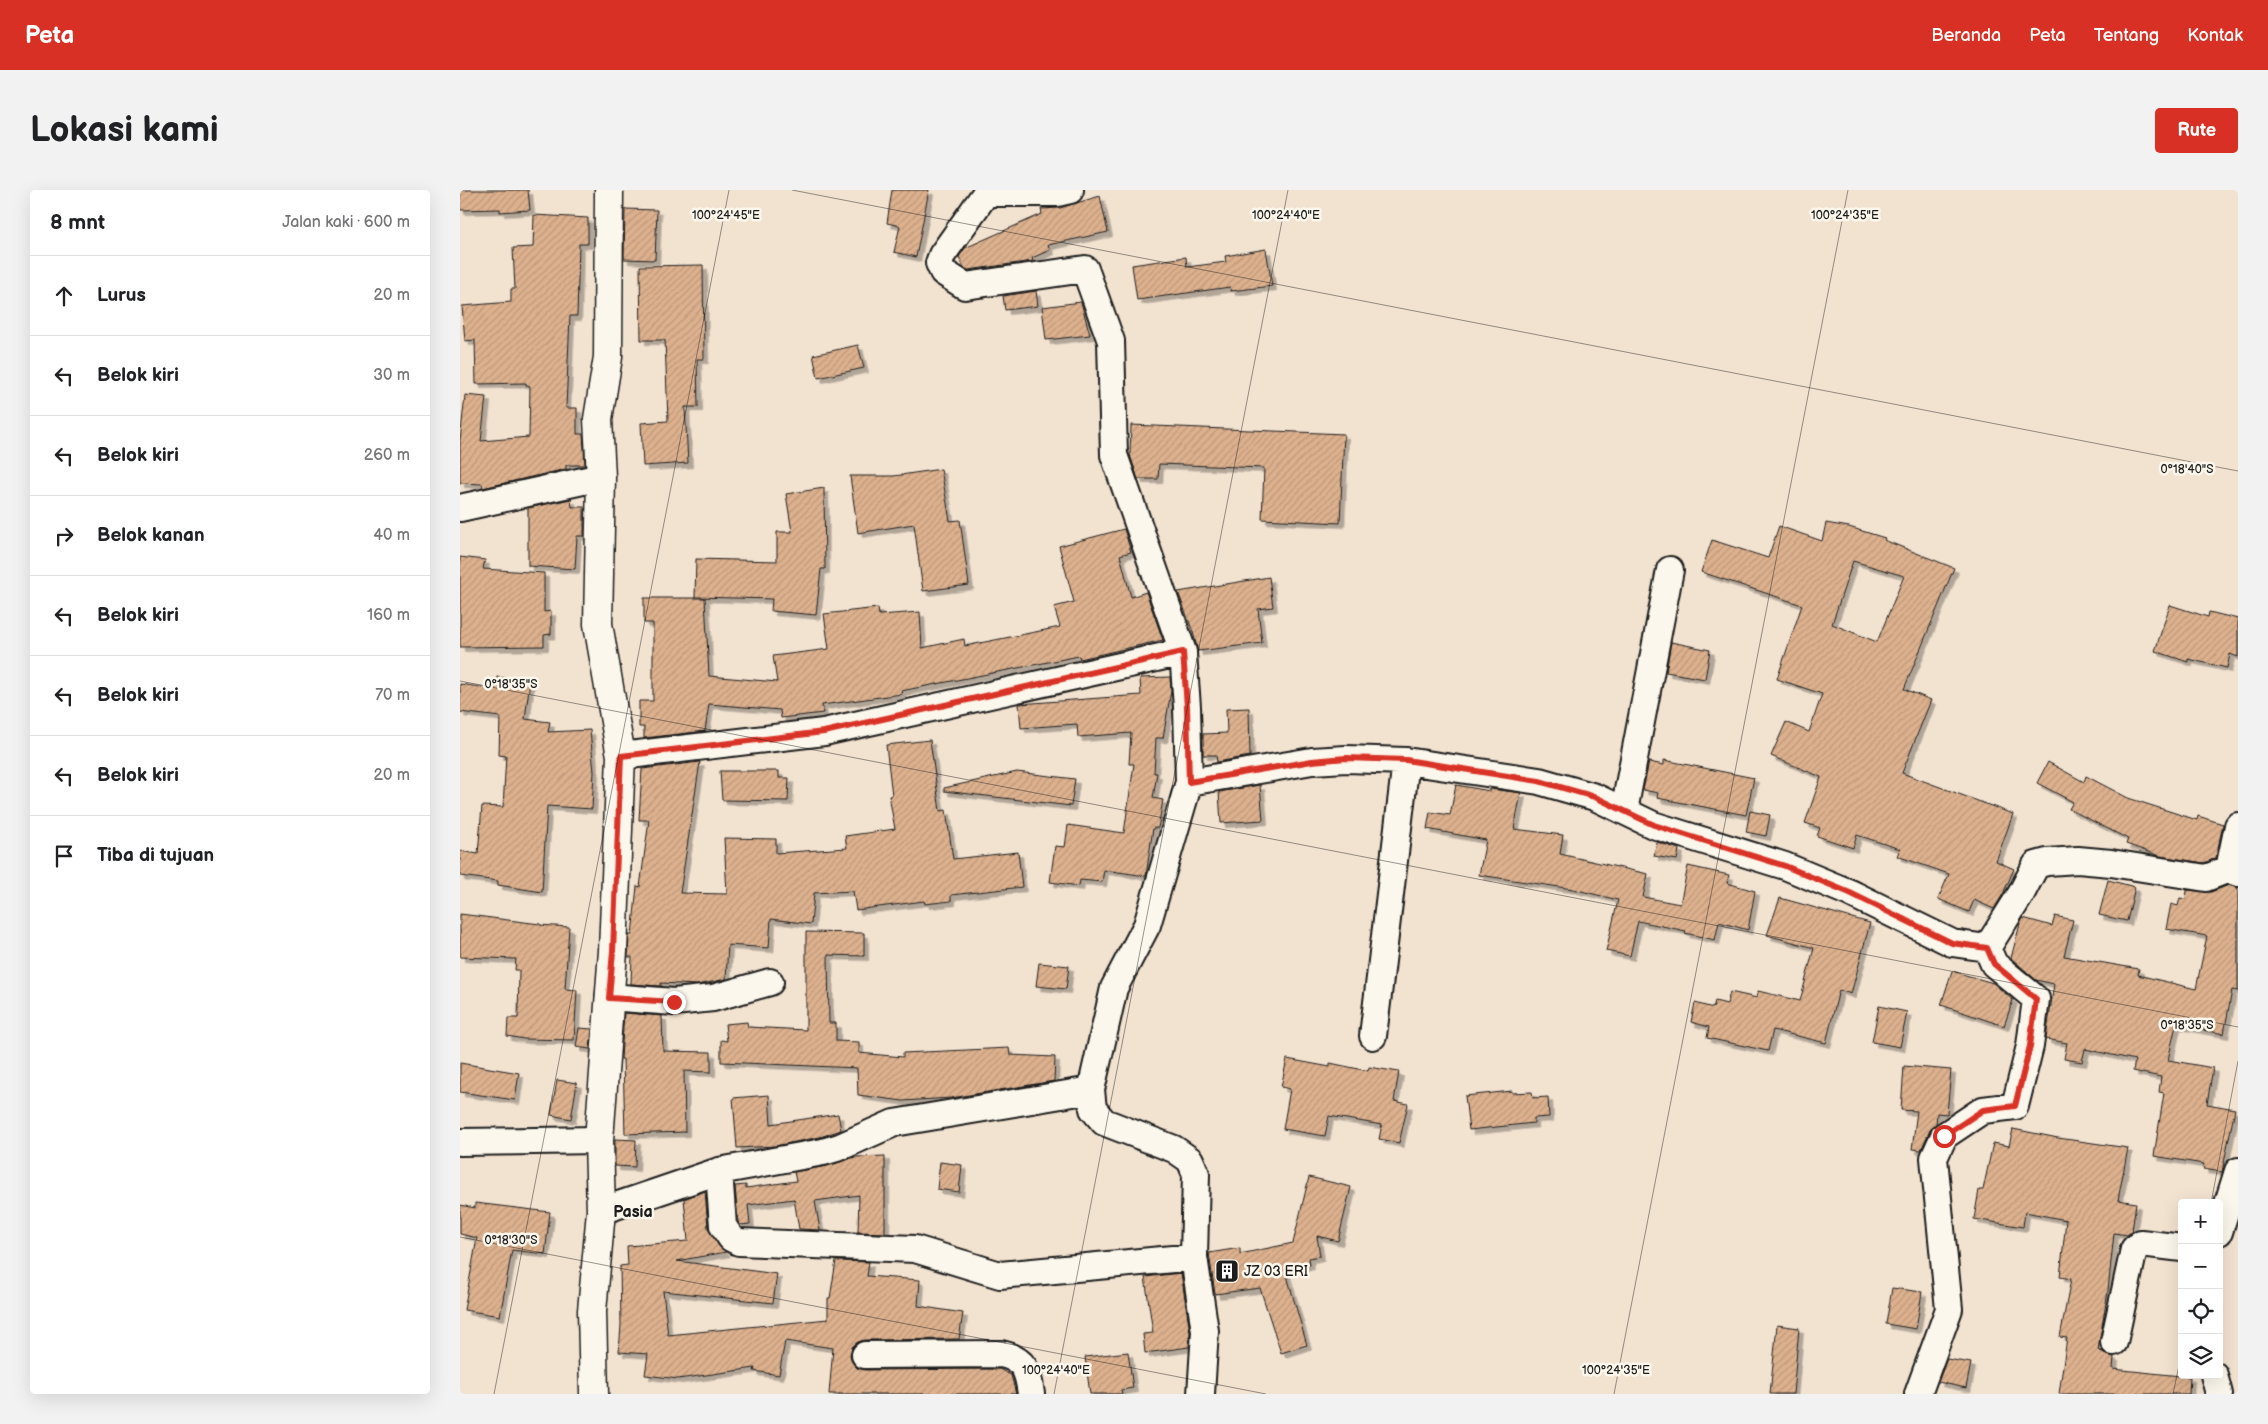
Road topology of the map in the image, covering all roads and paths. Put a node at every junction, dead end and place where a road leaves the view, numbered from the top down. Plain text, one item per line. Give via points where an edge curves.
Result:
1 (609, 190) edge
2 (1070, 190) edge
3 (987, 192) edge
4 (601, 477) junction
5 (460, 508) edge
6 (1670, 570) dead end
7 (1183, 652) junction
8 (621, 756) junction
9 (1406, 760) junction
10 (1189, 782) junction
11 (1624, 811) junction
12 (2238, 826) edge
13 (2233, 871) edge
14 (1987, 948) junction
15 (770, 982) dead end
16 (609, 998) junction
17 (1373, 1036) dead end
18 (1092, 1090) junction
19 (599, 1140) junction
20 (460, 1142) edge
21 (719, 1171) junction
22 (2238, 1171) edge
23 (601, 1211) junction
24 (2223, 1219) edge
25 (2178, 1248) edge
26 (1194, 1257) junction
27 (2114, 1342) dead end
28 (866, 1355) dead end
29 (2215, 1379) edge
30 (594, 1394) edge
31 (1031, 1394) edge
32 (1201, 1394) edge
33 (1918, 1394) edge
34 (2219, 1394) edge

1 - 4 street via 608,357 598,419
2 - 3 street via 1057,193
3 - 7 street via 942,254 939,264 943,272 965,286 1085,269 1111,341 1114,455
4 - 5 street
4 - 8 street via 598,624
6 - 11 street
7 - 8 street via 824,732
7 - 10 street
8 - 16 street
9 - 10 street via 1346,758 1312,761
9 - 11 street via 1539,781 1579,791
9 - 17 street
10 - 18 street via 1147,926 1114,988
11 - 14 street via 1654,825 1785,866 1850,893 1952,943
12 - 13 street
13 - 14 street via 2206,878 2086,861 2036,865
14 - 33 street via 1994,964 2036,999 2030,1046 2015,1106 1983,1110 1944,1136 1934,1158 1949,1309
15 - 16 street via 713,998 674,1002
16 - 19 street
18 - 21 street via 894,1123 823,1152
18 - 26 street via 1093,1109 1104,1122 1174,1149 1190,1160 1196,1174
19 - 20 street
19 - 23 street
21 - 23 street
21 - 26 street via 723,1226 731,1238 739,1242 915,1249 1000,1275
22 - 24 street
23 - 30 street via 592,1311
25 - 27 street via 2141,1244 2134,1250
26 - 32 street via 1205,1331
28 - 31 street via 1001,1354 1024,1365
29 - 34 street

